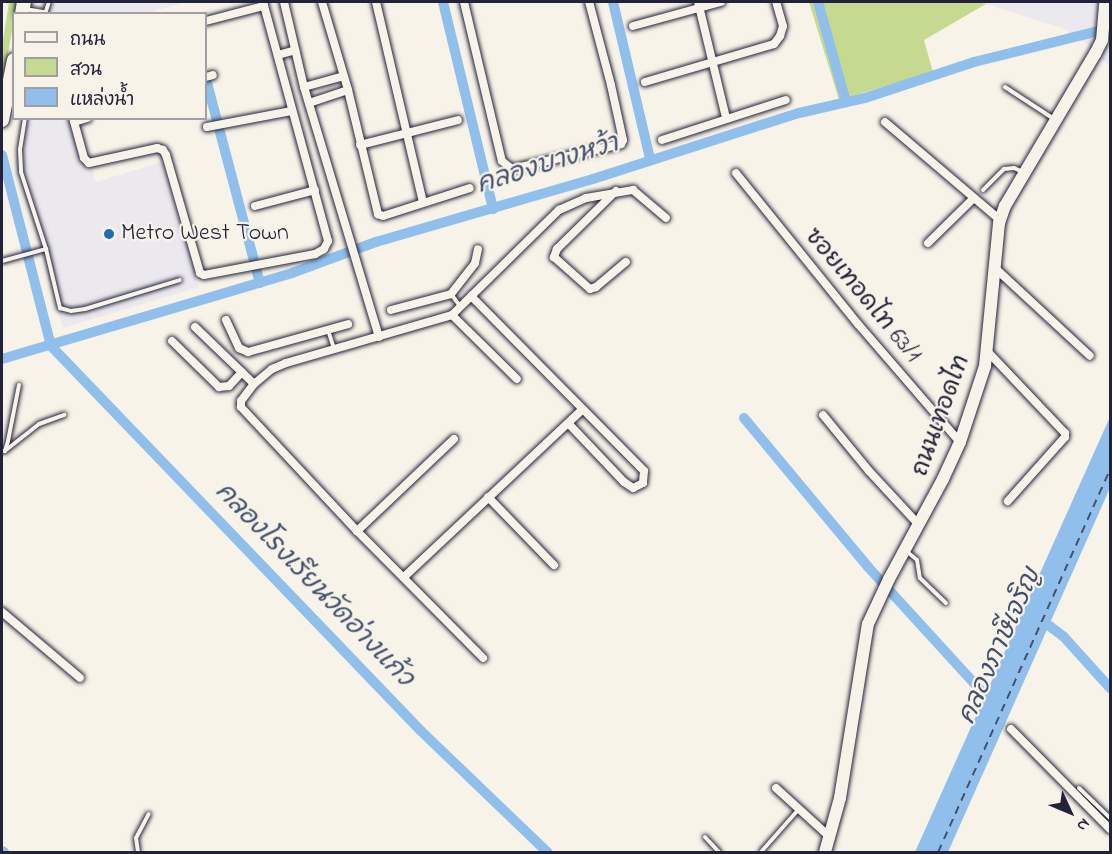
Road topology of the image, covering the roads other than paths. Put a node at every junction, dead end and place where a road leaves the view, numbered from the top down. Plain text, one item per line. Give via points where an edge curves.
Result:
1 (284, 2) edge
2 (322, 2) edge
3 (376, 2) edge
4 (464, 2) edge
5 (589, 2) edge
6 (721, 2) edge
7 (776, 2) edge
8 (1106, 2) edge
9 (263, 4) edge
10 (699, 4) edge
11 (23, 8) edge
12 (41, 12) edge
13 (207, 21) edge
14 (633, 26) dead end
15 (295, 50) junction
16 (278, 55) junction
17 (712, 64) junction
18 (12, 70) edge
19 (344, 76) junction
20 (645, 82) dead end
21 (304, 87) junction
22 (1005, 87) dead end
23 (348, 90) junction
24 (786, 100) dead end
25 (309, 103) junction
26 (292, 111) junction
27 (2, 117) edge
28 (726, 118) junction
29 (25, 120) edge
30 (74, 120) edge
31 (458, 120) dead end
32 (1056, 120) junction
33 (885, 122) dead end
34 (210, 127) dead end
35 (407, 134) junction
36 (662, 140) dead end
37 (360, 145) junction
38 (736, 173) dead end
39 (1025, 173) junction
40 (470, 188) dead end
41 (315, 190) junction
42 (983, 190) dead end
43 (616, 191) junction
44 (974, 198) junction
45 (423, 202) junction
46 (255, 206) dead end
47 (666, 218) dead end
48 (1000, 220) junction
49 (928, 243) dead end
50 (46, 249) junction
51 (478, 249) dead end
52 (2, 261) edge
53 (626, 262) dead end
54 (995, 268) junction
55 (180, 279) dead end
56 (451, 294) junction
57 (471, 296) junction
58 (461, 307) junction
59 (391, 310) dead end
60 (452, 315) junction
61 (226, 320) dead end
62 (348, 324) dead end
63 (195, 327) dead end
64 (328, 330) junction
65 (379, 337) junction
66 (172, 341) dead end
67 (335, 350) junction
68 (988, 352) junction
69 (1090, 356) dead end
70 (242, 372) junction
71 (517, 380) dead end
72 (254, 384) junction
73 (19, 385) dead end
74 (583, 409) junction
75 (64, 415) dead end
76 (823, 415) dead end
77 (568, 423) junction
78 (454, 440) dead end
79 (960, 442) junction
80 (3, 451) edge
81 (488, 497) junction
82 (1008, 501) dead end
83 (919, 525) junction
84 (357, 531) junction
85 (905, 550) junction
86 (554, 565) dead end
87 (404, 577) junction
88 (946, 603) dead end
89 (2, 612) edge
90 (483, 658) dead end
91 (80, 678) dead end
92 (1011, 729) dead end
93 (776, 788) dead end
94 (1079, 788) dead end
95 (799, 810) junction
96 (149, 814) dead end
97 (1110, 818) edge
98 (1110, 829) edge
99 (705, 837) dead end
100 (831, 838) junction
101 (138, 852) edge
102 (719, 852) edge
103 (761, 852) edge
104 (825, 852) edge

1 - 15 street
2 - 19 street
3 - 35 street
4 - 5 street via 502,161 512,169 621,144 623,140
6 - 10 street
7 - 17 street via 783,26 774,44
8 - 32 main road, ถนนเทอดไท via 1102,40
9 - 13 street
9 - 16 street
10 - 14 street
10 - 17 street
11 - 12 lane
15 - 16 street
15 - 21 street
16 - 26 street
17 - 20 street
17 - 28 street
18 - 27 main road
19 - 21 street
19 - 23 street
21 - 25 street
22 - 32 lane
23 - 25 street
23 - 37 street
24 - 28 street
25 - 65 street
26 - 34 street
26 - 41 street
28 - 36 street
29 - 50 lane via 21,172
30 - 41 street via 84,158 89,163 157,147 163,150 198,271 204,275 324,249 328,242
31 - 35 street
32 - 39 main road, ถนนเทอดไท
33 - 44 street
35 - 37 street
35 - 45 street
37 - 45 street via 380,216
38 - 79 street, ซอยเทอดไท 63/1
39 - 42 lane via 1004,169
39 - 48 main road, ถนนเทอดไท
40 - 45 street
41 - 46 street
43 - 47 street via 637,192
43 - 53 street via 557,249 555,257 590,289
43 - 57 street via 559,210
44 - 48 street
44 - 49 street
48 - 54 main road, ถนนเทอดไท
50 - 52 lane
50 - 55 lane via 60,308 71,311
51 - 56 street via 475,263
54 - 68 main road, ถนนเทอดไท
54 - 69 street
56 - 58 lane
56 - 59 street
57 - 58 street
57 - 74 street
58 - 60 street
60 - 65 street
60 - 71 street
61 - 64 street via 239,348 248,352
62 - 64 street
63 - 70 street
64 - 67 lane
65 - 67 street
66 - 70 street via 219,387 229,386
67 - 72 street via 286,363
68 - 79 main road, ถนนเทอดไท
68 - 82 street via 1065,433
70 - 72 street
72 - 84 street via 241,407
73 - 80 lane
74 - 77 street
74 - 77 street via 644,471 643,483 633,488 624,482
75 - 80 lane via 39,424
76 - 83 street
77 - 81 street
78 - 84 street
79 - 83 main road, ถนนเทอดไท
81 - 86 street
81 - 87 street
83 - 85 main road, ถนนเทอดไท
84 - 87 street
85 - 88 lane via 917,560 920,578
85 - 100 main road, ถนนเทอดไท via 868,624
87 - 90 street
89 - 91 street
92 - 98 street
93 - 95 street
94 - 97 lane
95 - 100 street
95 - 103 lane
96 - 101 lane via 136,838
99 - 102 lane
100 - 104 main road, ถนนเทอดไท

